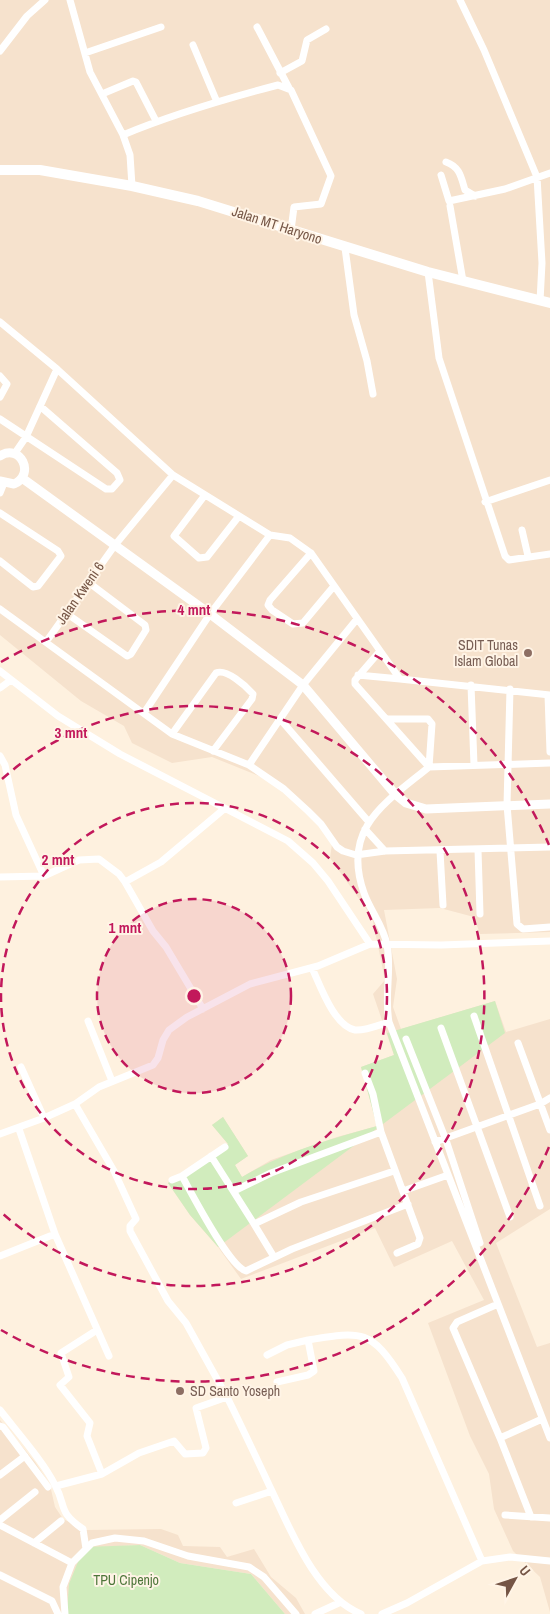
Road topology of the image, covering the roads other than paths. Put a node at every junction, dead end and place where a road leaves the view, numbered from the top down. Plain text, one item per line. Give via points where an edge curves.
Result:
1 (45, 0) edge
2 (70, 0) edge
3 (460, 0) edge
4 (161, 27) dead end
5 (257, 27) dead end
6 (326, 29) dead end
7 (193, 45) dead end
8 (0, 50) edge
9 (85, 53) junction
10 (280, 73) junction
11 (289, 88) junction
12 (102, 94) junction
13 (217, 102) junction
14 (156, 121) junction
15 (123, 135) junction
16 (446, 162) dead end
17 (0, 170) edge
18 (550, 173) edge
19 (441, 175) dead end
20 (537, 177) junction
21 (132, 186) junction
22 (475, 196) junction
23 (450, 206) dead end
24 (291, 230) junction
25 (345, 248) junction
26 (428, 272) junction
27 (463, 281) junction
28 (545, 302) edge
29 (0, 322) edge
30 (57, 369) junction
31 (0, 376) edge
32 (373, 394) dead end
33 (0, 397) edge
34 (40, 406) junction
35 (0, 419) edge
36 (26, 437) junction
37 (14, 453) junction
38 (0, 456) edge
39 (173, 475) junction
40 (22, 478) junction
41 (550, 480) edge
42 (2, 482) edge
43 (0, 492) edge
44 (205, 496) junction
45 (485, 502) junction
46 (0, 513) edge
47 (239, 516) junction
48 (522, 530) dead end
49 (270, 535) junction
50 (115, 545) junction
51 (311, 553) junction
52 (550, 554) edge
53 (528, 556) junction
54 (0, 561) edge
55 (88, 582) junction
56 (334, 586) junction
57 (0, 609) edge
58 (66, 613) junction
59 (210, 614) junction
60 (358, 619) junction
61 (46, 642) junction
62 (380, 651) junction
63 (0, 671) edge
64 (358, 676) junction
65 (400, 679) junction
66 (11, 680) junction
67 (303, 685) junction
68 (471, 685) junction
69 (0, 688) edge
70 (510, 690) junction
71 (549, 695) edge
72 (144, 713) junction
73 (280, 719) junction
74 (388, 719) junction
75 (172, 734) junction
76 (213, 751) junction
77 (550, 752) edge
78 (0, 756) edge
79 (550, 763) edge
80 (249, 765) junction
81 (474, 765) junction
82 (509, 765) junction
83 (430, 767) junction
84 (395, 794) junction
85 (550, 804) edge
86 (507, 806) junction
87 (224, 809) junction
88 (368, 821) junction
89 (365, 829) junction
90 (550, 847) edge
91 (511, 848) junction
92 (478, 850) junction
93 (385, 851) junction
94 (440, 851) junction
95 (356, 855) junction
96 (44, 876) junction
97 (0, 877) edge
98 (125, 882) junction
99 (443, 905) dead end
100 (480, 914) dead end
101 (550, 927) edge
102 (550, 942) edge
103 (370, 944) junction
104 (388, 945) junction
105 (312, 968) junction
106 (203, 1009) junction
107 (474, 1016) dead end
108 (88, 1021) dead end
109 (389, 1022) junction
110 (441, 1028) dead end
111 (406, 1039) dead end
112 (518, 1043) dead end
113 (21, 1067) dead end
114 (365, 1073) dead end
115 (112, 1081) junction
116 (550, 1098) edge
117 (75, 1104) junction
118 (540, 1104) junction
119 (509, 1115) junction
120 (44, 1118) junction
121 (477, 1128) junction
122 (19, 1129) junction
123 (550, 1130) edge
124 (381, 1132) junction
125 (0, 1134) edge
126 (446, 1140) junction
127 (436, 1142) junction
128 (225, 1147) dead end
129 (211, 1156) junction
130 (394, 1171) junction
131 (448, 1175) junction
132 (182, 1176) junction
133 (172, 1180) dead end
134 (402, 1191) junction
135 (234, 1192) junction
136 (408, 1204) junction
137 (540, 1206) dead end
138 (510, 1217) dead end
139 (254, 1224) junction
140 (55, 1234) junction
141 (480, 1243) dead end
142 (397, 1253) dead end
143 (0, 1256) edge
144 (274, 1257) junction
145 (498, 1304) junction
146 (98, 1330) junction
147 (308, 1340) junction
148 (267, 1355) dead end
149 (109, 1356) dead end
150 (277, 1382) dead end
151 (227, 1397) junction
152 (0, 1410) edge
153 (542, 1419) junction
154 (0, 1426) edge
155 (500, 1438) junction
156 (550, 1438) edge
157 (26, 1456) junction
158 (0, 1474) edge
159 (102, 1474) junction
160 (52, 1486) junction
161 (272, 1491) junction
162 (35, 1492) dead end
163 (236, 1504) dead end
164 (505, 1515) dead end
165 (531, 1517) junction
166 (550, 1518) edge
167 (0, 1520) edge
168 (61, 1521) dead end
169 (0, 1525) edge
170 (34, 1543) junction
171 (86, 1549) junction
172 (482, 1561) junction
173 (550, 1561) edge
174 (72, 1563) junction
175 (0, 1574) edge
176 (341, 1602) junction
177 (58, 1614) edge
178 (64, 1614) edge
179 (296, 1614) edge
180 (315, 1614) edge
181 (361, 1614) edge
182 (382, 1614) edge

1 - 8 street via 27,16
2 - 9 street
3 - 20 street
4 - 9 street
5 - 10 street
6 - 10 street via 307,40 301,62
7 - 13 street
9 - 12 street via 90,72
10 - 11 street
11 - 13 street via 278,85
11 - 24 street via 331,178 321,204 294,207
12 - 14 street via 136,82
12 - 15 street
13 - 14 street
14 - 15 street
15 - 21 street via 132,164
16 - 22 street via 461,172 465,190
17 - 21 main road, Jalan MT Haryono via 40,170
18 - 20 street
19 - 22 street via 449,201
20 - 22 street
20 - 28 street
21 - 24 main road, Jalan MT Haryono via 208,204
23 - 27 street
24 - 25 main road, Jalan MT Haryono
25 - 26 main road, Jalan MT Haryono
25 - 32 street via 354,315
26 - 27 main road, Jalan MT Haryono
26 - 45 street via 439,358
27 - 28 main road, Jalan MT Haryono
29 - 30 street
30 - 34 street
30 - 39 street
31 - 33 street via 7,384
34 - 36 street
34 - 36 street via 117,473 120,480 112,489 106,488
35 - 36 street
36 - 37 street
37 - 38 street
37 - 40 street via 25,464
39 - 44 street
39 - 50 street, Jalan Kweni 6
40 - 42 street via 14,484
40 - 50 street
41 - 45 street
42 - 43 street
44 - 47 street
44 - 47 street via 174,536 200,558 207,557
45 - 53 street via 505,556 509,560
46 - 54 street via 61,556 41,584 33,587
47 - 49 street
48 - 53 street
49 - 51 street via 290,538
49 - 59 street
50 - 55 street, Jalan Kweni 6
50 - 59 street
51 - 56 street
51 - 56 street via 268,605 293,624 303,623
52 - 53 street
55 - 58 street, Jalan Kweni 6
55 - 58 street via 145,625 146,630 131,654 127,656
56 - 60 street
57 - 61 street
58 - 61 street, Jalan Kweni 6
59 - 67 street
59 - 72 street
60 - 62 street
60 - 67 street
61 - 72 street
62 - 64 street
62 - 65 street
63 - 66 street
64 - 65 street
64 - 74 street via 355,684
65 - 68 street
66 - 69 street
66 - 87 street via 58,716 120,754
67 - 73 street
67 - 84 street
68 - 70 street
68 - 81 street
70 - 71 street
70 - 82 street
71 - 77 street
72 - 75 street
73 - 80 street
73 - 88 street
74 - 83 street
74 - 83 street via 431,721
75 - 76 street
75 - 76 street via 216,673 225,673 249,690 252,699
76 - 80 street
78 - 96 street via 16,815
79 - 82 street
80 - 95 street via 308,810 339,849
81 - 82 street
81 - 83 street
82 - 86 street
83 - 84 street
84 - 86 street via 406,803 426,809
84 - 88 street
85 - 86 street
86 - 91 street
87 - 98 street via 161,862
87 - 103 street via 288,841 313,863
88 - 89 street
89 - 93 street
89 - 95 street
90 - 91 street
91 - 92 street
91 - 101 street via 517,924 523,929
92 - 94 street
92 - 100 street
93 - 94 street
93 - 95 street
94 - 99 street
95 - 104 street via 364,894
96 - 97 street
96 - 98 street via 79,860 99,859
98 - 106 street
102 - 104 street
103 - 104 street
103 - 105 street
104 - 109 street via 386,998
105 - 106 street via 250,984
105 - 109 street via 335,1016 348,1027 356,1030
106 - 115 street via 169,1030 153,1065
107 - 119 street
108 - 115 street
109 - 127 street
110 - 121 street
111 - 126 street
112 - 118 street
113 - 120 street
114 - 124 street
115 - 117 street
116 - 118 street
117 - 120 street
117 - 151 street via 114,1171 136,1219 130,1231 168,1301 186,1323
118 - 119 street
118 - 123 street
119 - 121 street
119 - 137 street
120 - 122 street
121 - 126 street
121 - 138 street
122 - 125 street
122 - 140 street
124 - 130 street
124 - 135 street via 270,1173
126 - 127 street
126 - 141 street
127 - 131 street
128 - 129 street
129 - 132 street
129 - 135 street
130 - 134 street
130 - 139 street via 301,1202
131 - 134 street
131 - 145 street
132 - 133 street
132 - 144 street via 238,1267 246,1271
134 - 136 street
135 - 139 street
136 - 142 street via 420,1242
136 - 144 street
139 - 144 street
140 - 143 street
140 - 146 street
145 - 153 street
145 - 155 street via 457,1322 453,1328
146 - 149 street
146 - 159 street via 62,1353 69,1377 60,1385 90,1422 87,1436
147 - 148 street via 287,1345
147 - 150 street via 314,1371
147 - 172 street via 347,1334 366,1337 393,1364
151 - 159 street via 196,1408 206,1448 203,1453 185,1454 174,1441 139,1453
151 - 161 street
152 - 160 street
153 - 155 street
153 - 156 street
154 - 157 street
155 - 165 street
157 - 158 street
157 - 160 street
159 - 160 street
160 - 171 street via 68,1518 83,1529
161 - 163 street
161 - 176 street via 296,1544
162 - 167 street
164 - 165 street
165 - 166 street
168 - 170 street
169 - 170 street
170 - 174 street
171 - 174 street
171 - 179 street via 100,1540 144,1541 188,1556 249,1567 264,1577
172 - 173 street via 510,1558
172 - 182 street via 407,1604
174 - 178 street via 63,1586
175 - 177 street via 52,1601
176 - 180 street
176 - 181 street

